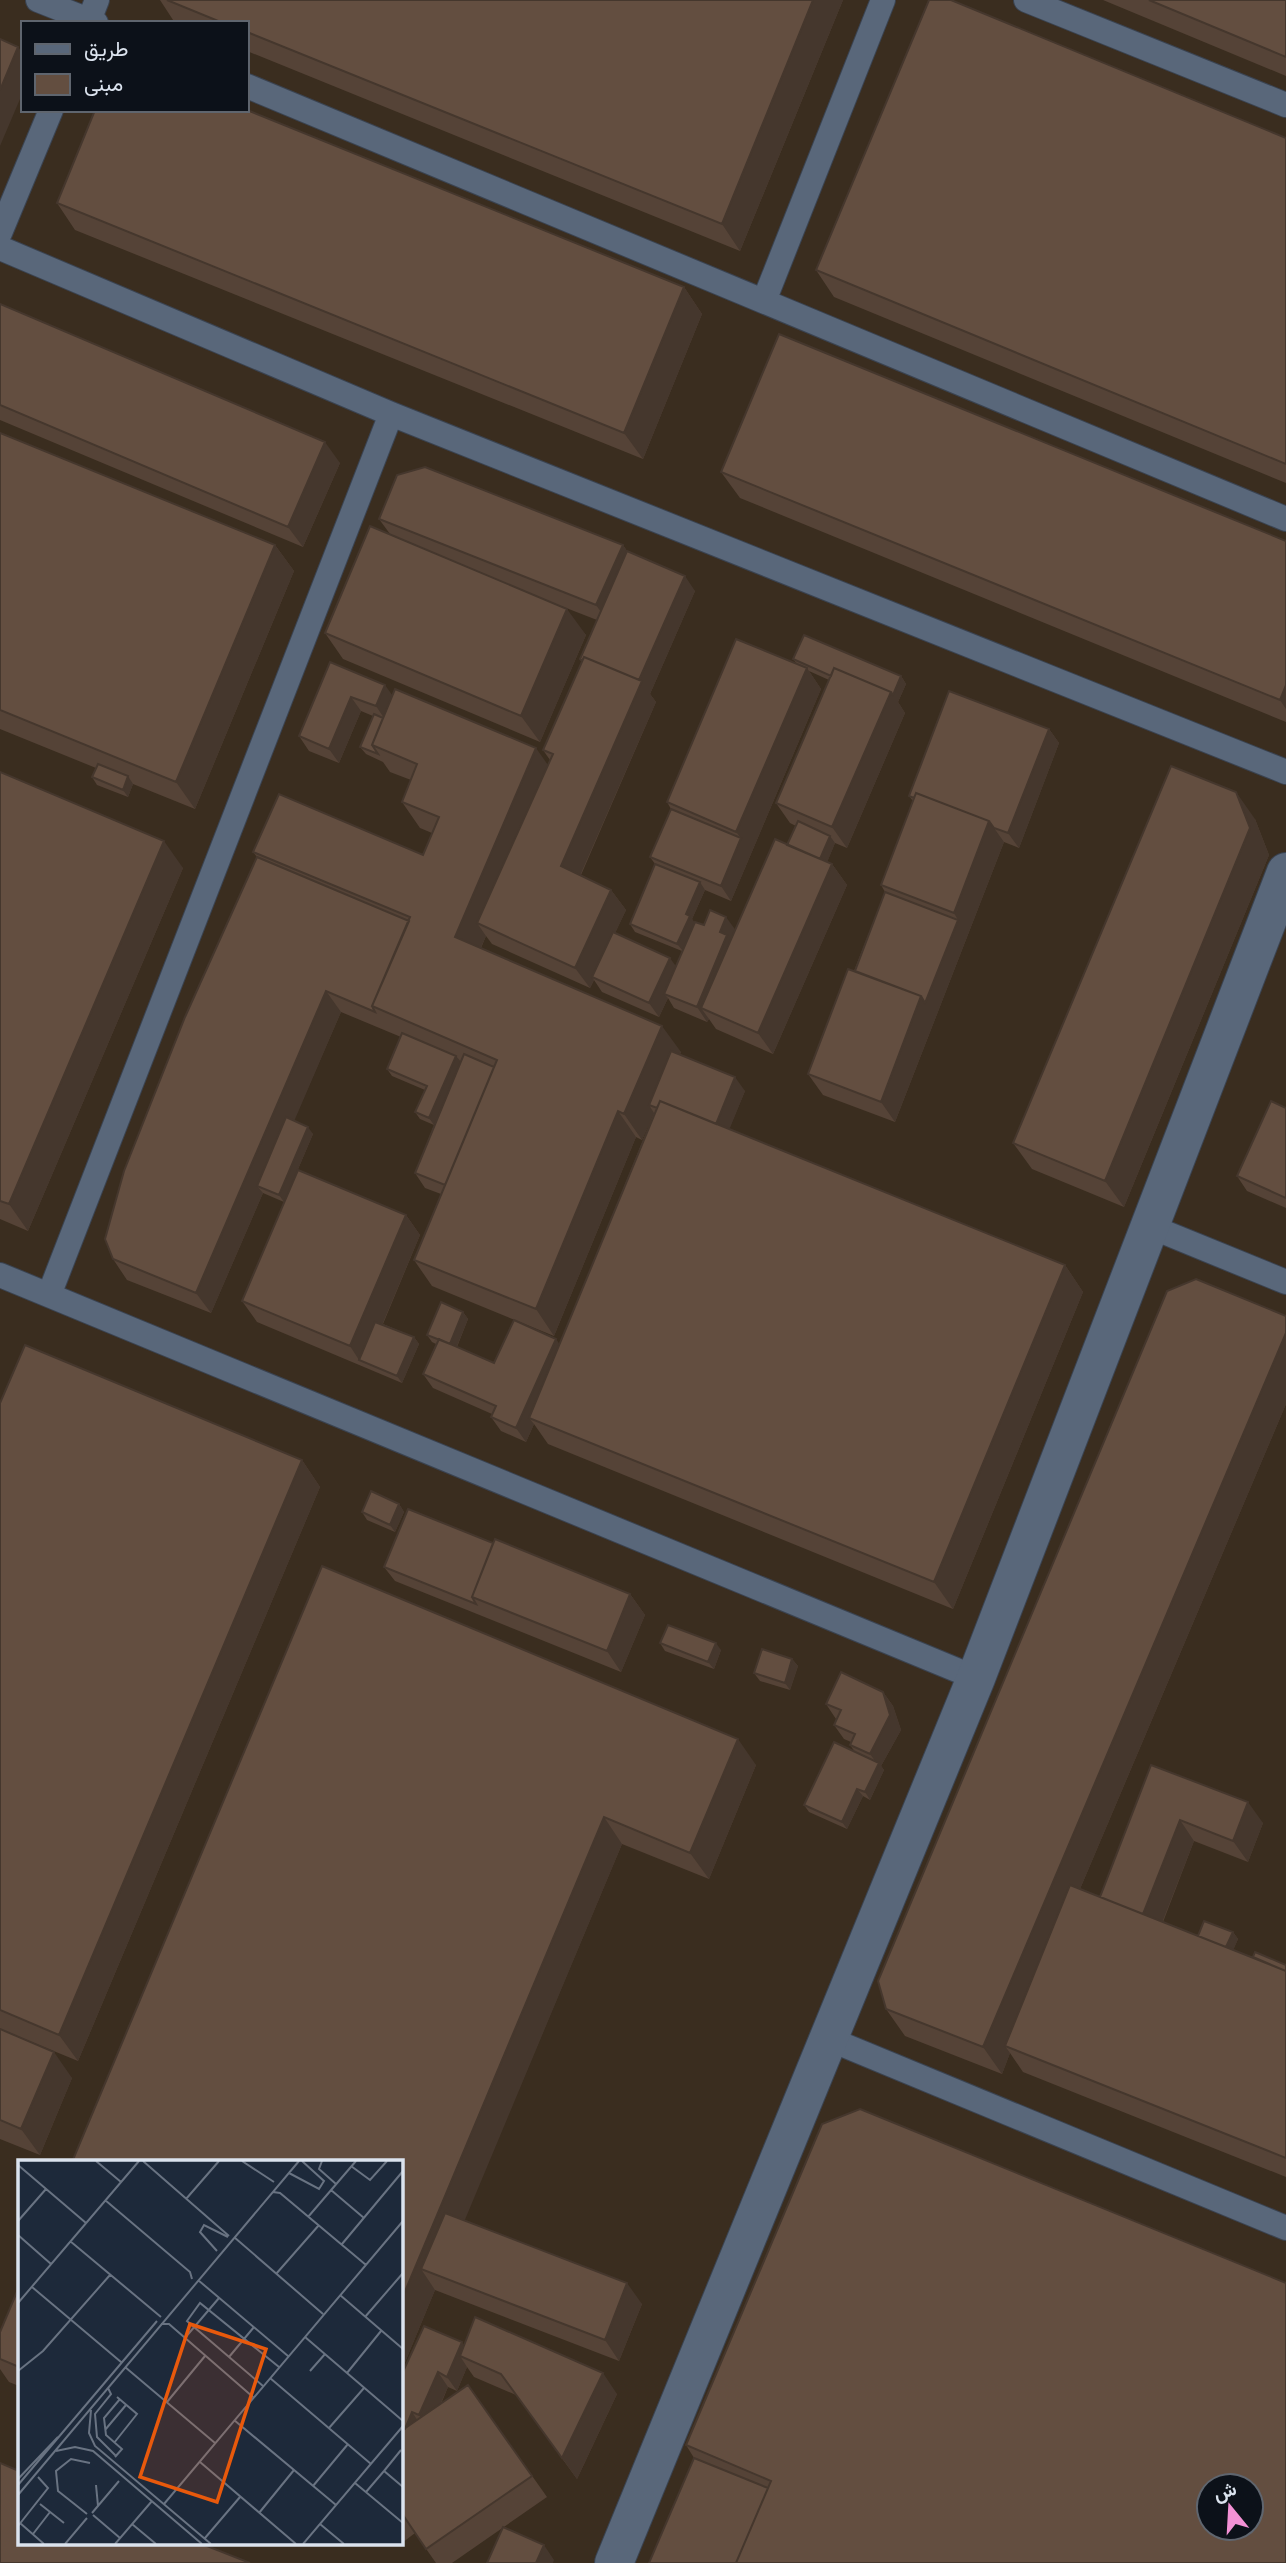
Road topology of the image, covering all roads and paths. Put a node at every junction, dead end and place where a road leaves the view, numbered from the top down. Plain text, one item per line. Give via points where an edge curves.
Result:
1 (37, 0) edge
2 (883, 0) edge
3 (1026, 0) edge
4 (92, 16) edge
5 (248, 86) edge
6 (1286, 105) edge
7 (50, 112) edge
8 (0, 233) edge
9 (0, 248) edge
10 (764, 301) junction
11 (391, 414) junction
12 (1286, 519) edge
13 (1286, 772) edge
14 (1286, 872) edge
15 (1149, 1226) junction
16 (0, 1275) edge
17 (1286, 1282) edge
18 (49, 1296) junction
19 (976, 1678) junction
20 (829, 2039) junction
21 (1286, 2228) edge
22 (614, 2563) edge

1 - 4 lane
2 - 10 lane
3 - 6 lane
5 - 10 lane
7 - 8 lane
9 - 11 lane
10 - 12 lane
11 - 13 lane
11 - 18 lane
14 - 15 street
15 - 17 lane
15 - 19 street
16 - 18 lane
18 - 19 lane
19 - 20 street
20 - 21 lane
20 - 22 street

